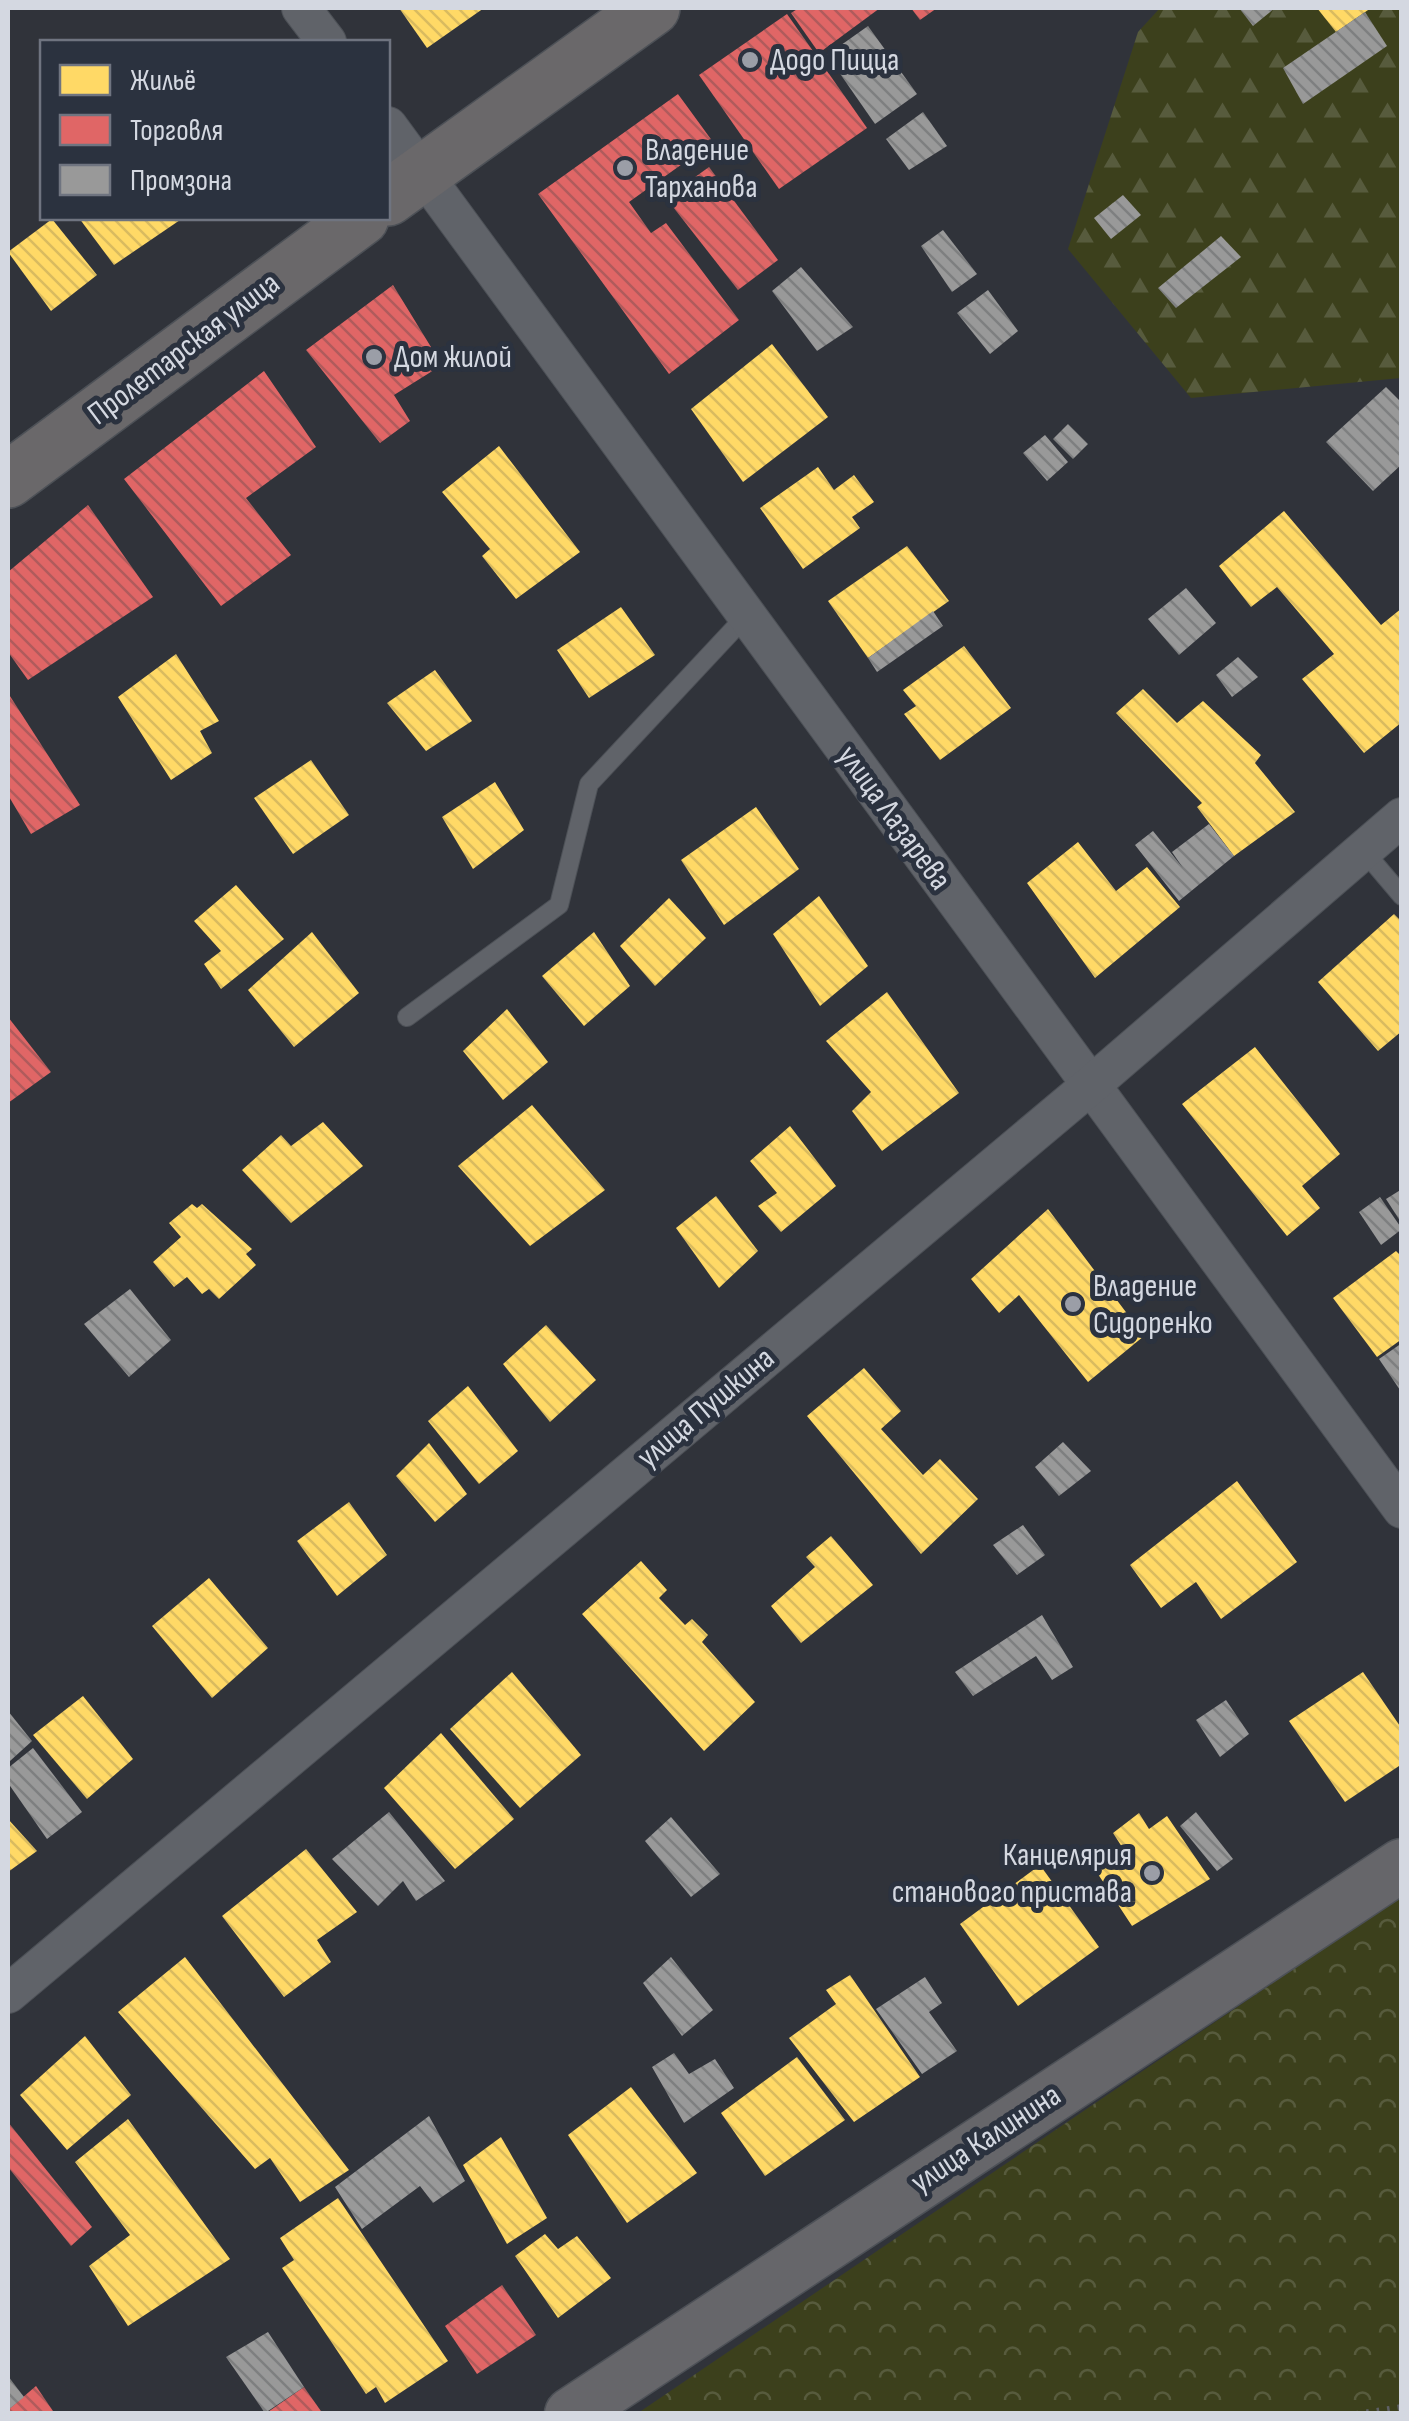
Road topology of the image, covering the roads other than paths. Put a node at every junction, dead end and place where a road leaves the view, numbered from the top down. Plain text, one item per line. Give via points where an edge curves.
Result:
1 (302, 8) edge
2 (652, 8) edge
3 (326, 40) edge
4 (390, 133) edge
5 (404, 185) edge
6 (358, 220) edge
7 (8, 480) edge
8 (746, 616) junction
9 (1402, 817) edge
10 (1363, 850) junction
11 (1402, 896) edge
12 (407, 1017) dead end
13 (1091, 1085) junction
14 (1402, 1509) edge
15 (1402, 1865) edge
16 (8, 1994) edge
17 (571, 2414) edge

1 - 3 street
2 - 5 main road
4 - 5 street, улица Лазарева
5 - 8 street, улица Лазарева
6 - 7 main road, Пролетарская улица
8 - 12 lane via 589,784 559,905
8 - 13 street, улица Лазарева
9 - 10 street, улица Пушкина
10 - 11 lane
10 - 13 street, улица Пушкина
13 - 14 street, улица Лазарева
13 - 16 street, улица Пушкина
15 - 17 street, улица Калинина

